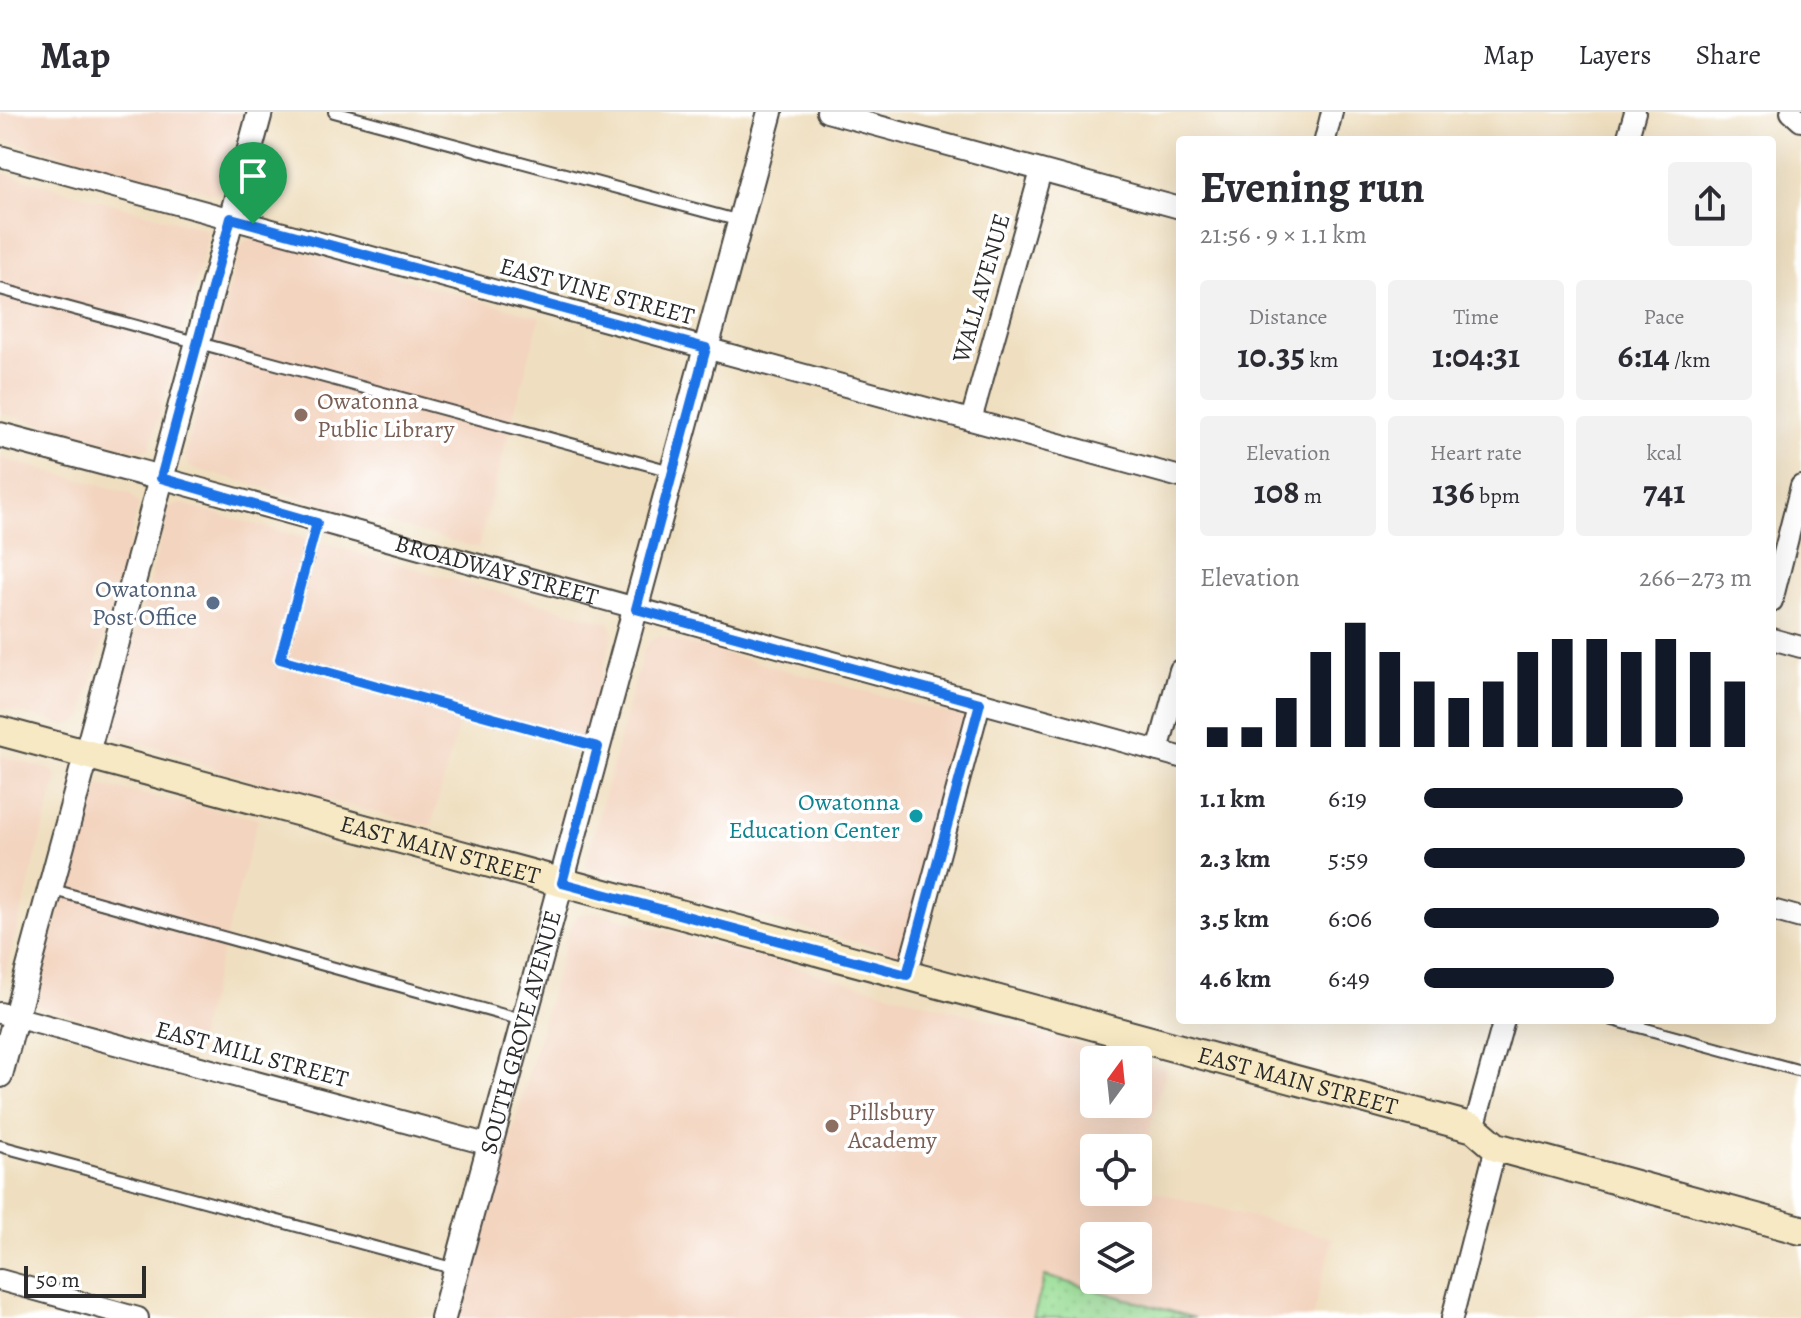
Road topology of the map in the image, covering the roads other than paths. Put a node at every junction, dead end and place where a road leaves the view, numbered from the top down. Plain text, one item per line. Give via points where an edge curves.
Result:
1 (260, 112) edge
2 (334, 112) edge
3 (770, 112) edge
4 (827, 112) edge
5 (1332, 112) edge
6 (1635, 112) edge
7 (1791, 112) edge
8 (1801, 121) edge
9 (1326, 136) edge
10 (1628, 136) edge
11 (0, 156) edge
12 (1041, 171) junction
13 (1176, 207) edge
14 (231, 218) junction
15 (740, 221) junction
16 (0, 289) edge
17 (198, 342) junction
18 (706, 348) junction
19 (971, 420) junction
20 (0, 435) edge
21 (673, 471) junction
22 (1176, 476) edge
23 (161, 478) junction
24 (1801, 486) edge
25 (317, 523) junction
26 (1776, 585) edge
27 (636, 609) junction
28 (1776, 640) edge
29 (1801, 647) edge
30 (1176, 685) edge
31 (980, 703) junction
32 (0, 731) edge
33 (598, 747) junction
34 (1158, 751) junction
35 (87, 754) junction
36 (1176, 756) edge
37 (562, 883) junction
38 (50, 889) junction
39 (1776, 911) edge
40 (1801, 918) edge
41 (907, 975) junction
42 (8, 1015) edge
43 (524, 1021) junction
44 (1503, 1024) edge
45 (1628, 1024) edge
46 (1801, 1071) edge
47 (0, 1075) edge
48 (1474, 1128) junction
49 (490, 1145) junction
50 (0, 1146) edge
51 (1496, 1147) junction
52 (1801, 1230) edge
53 (456, 1269) junction
54 (0, 1280) edge
55 (138, 1318) edge
56 (443, 1318) edge
57 (1452, 1318) edge

1 - 14 street
2 - 15 lane
3 - 15 street, SOUTH GROVE AVENUE
4 - 12 street
5 - 9 street
6 - 10 street
7 - 8 street
11 - 14 street, EAST VINE STREET
12 - 13 street
12 - 19 street, WALL AVENUE
14 - 17 street
14 - 18 street, EAST VINE STREET
15 - 18 street, SOUTH GROVE AVENUE
16 - 17 lane
17 - 21 lane
17 - 23 street
18 - 19 street, EAST VINE STREET
18 - 21 street, SOUTH GROVE AVENUE
19 - 22 street, EAST VINE STREET
20 - 23 street, BROADWAY STREET
21 - 27 street, SOUTH GROVE AVENUE
23 - 25 street, BROADWAY STREET
23 - 35 street
24 - 26 street
25 - 27 street, BROADWAY STREET
25 - 33 lane via 280,659
27 - 31 street, BROADWAY STREET
27 - 33 street, SOUTH GROVE AVENUE
28 - 29 street
30 - 34 street
31 - 34 street, BROADWAY STREET
31 - 41 street
32 - 35 main road, EAST MAIN STREET
33 - 37 street, SOUTH GROVE AVENUE
34 - 36 street, BROADWAY STREET
35 - 37 main road, EAST MAIN STREET
35 - 38 street
37 - 41 main road, EAST MAIN STREET
37 - 43 street, SOUTH GROVE AVENUE
38 - 42 street
38 - 43 lane
39 - 40 street
41 - 48 main road, EAST MAIN STREET
42 - 47 street
42 - 49 street, EAST MILL STREET
43 - 49 street, SOUTH GROVE AVENUE
44 - 48 street
45 - 46 lane
48 - 51 main road, EAST MAIN STREET
49 - 53 street, SOUTH GROVE AVENUE
50 - 53 lane
51 - 52 main road, EAST MAIN STREET
51 - 57 street
53 - 56 street, SOUTH GROVE AVENUE
54 - 55 street

